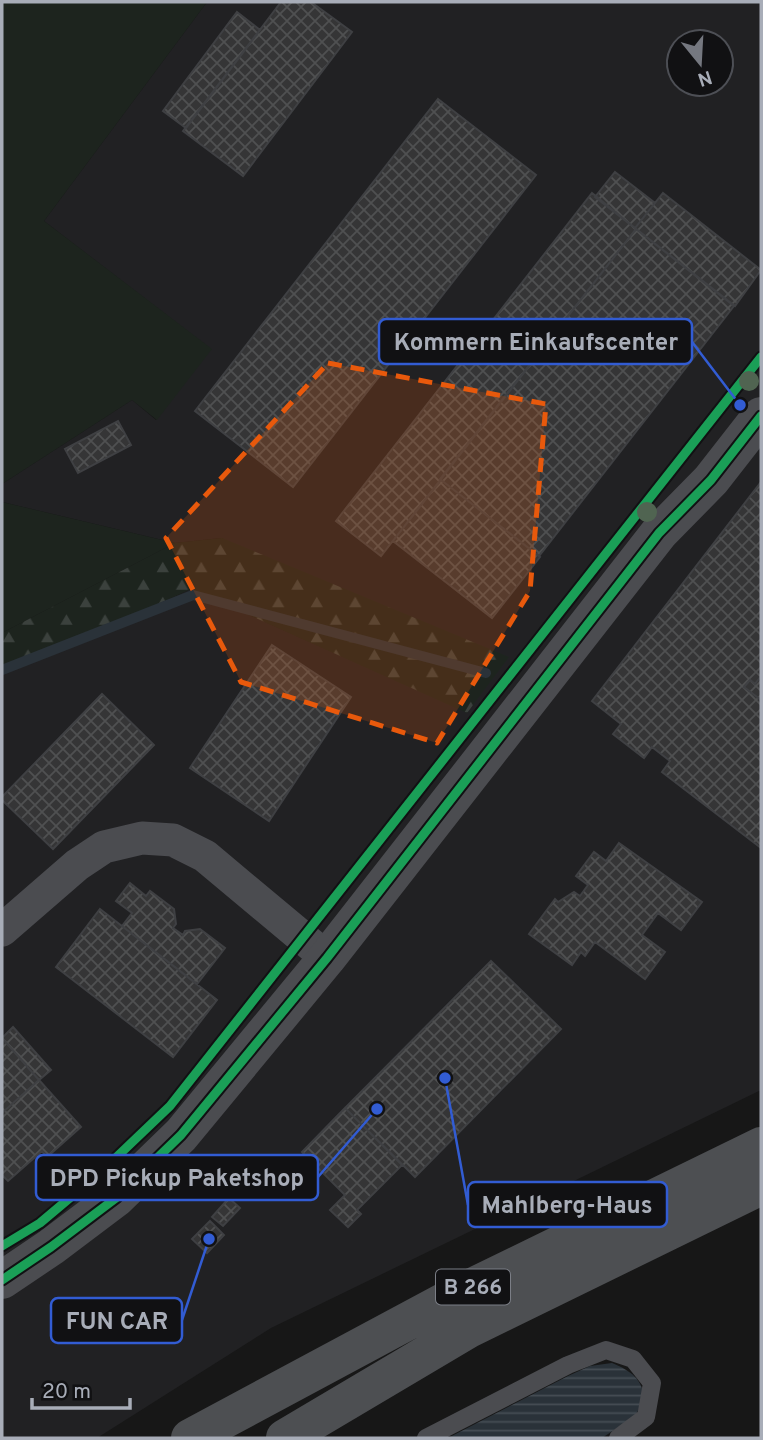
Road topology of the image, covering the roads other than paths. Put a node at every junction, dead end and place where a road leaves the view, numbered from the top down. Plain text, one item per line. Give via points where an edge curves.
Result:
1 (761, 416) edge
2 (2, 930) edge
3 (327, 958) junction
4 (761, 1146) edge
5 (761, 1186) edge
6 (2, 1280) edge
7 (190, 1438) edge
8 (285, 1438) edge
9 (426, 1438) edge
10 (618, 1438) edge

1 - 3 street via 711,480 659,533
2 - 3 street via 104,847 142,838 173,840 205,856
3 - 6 street via 181,1135 116,1198
4 - 7 main road, B 266 via 464,1291
5 - 8 main road, B 266 via 469,1329
9 - 10 lane via 606,1350 633,1359 652,1383 646,1417

